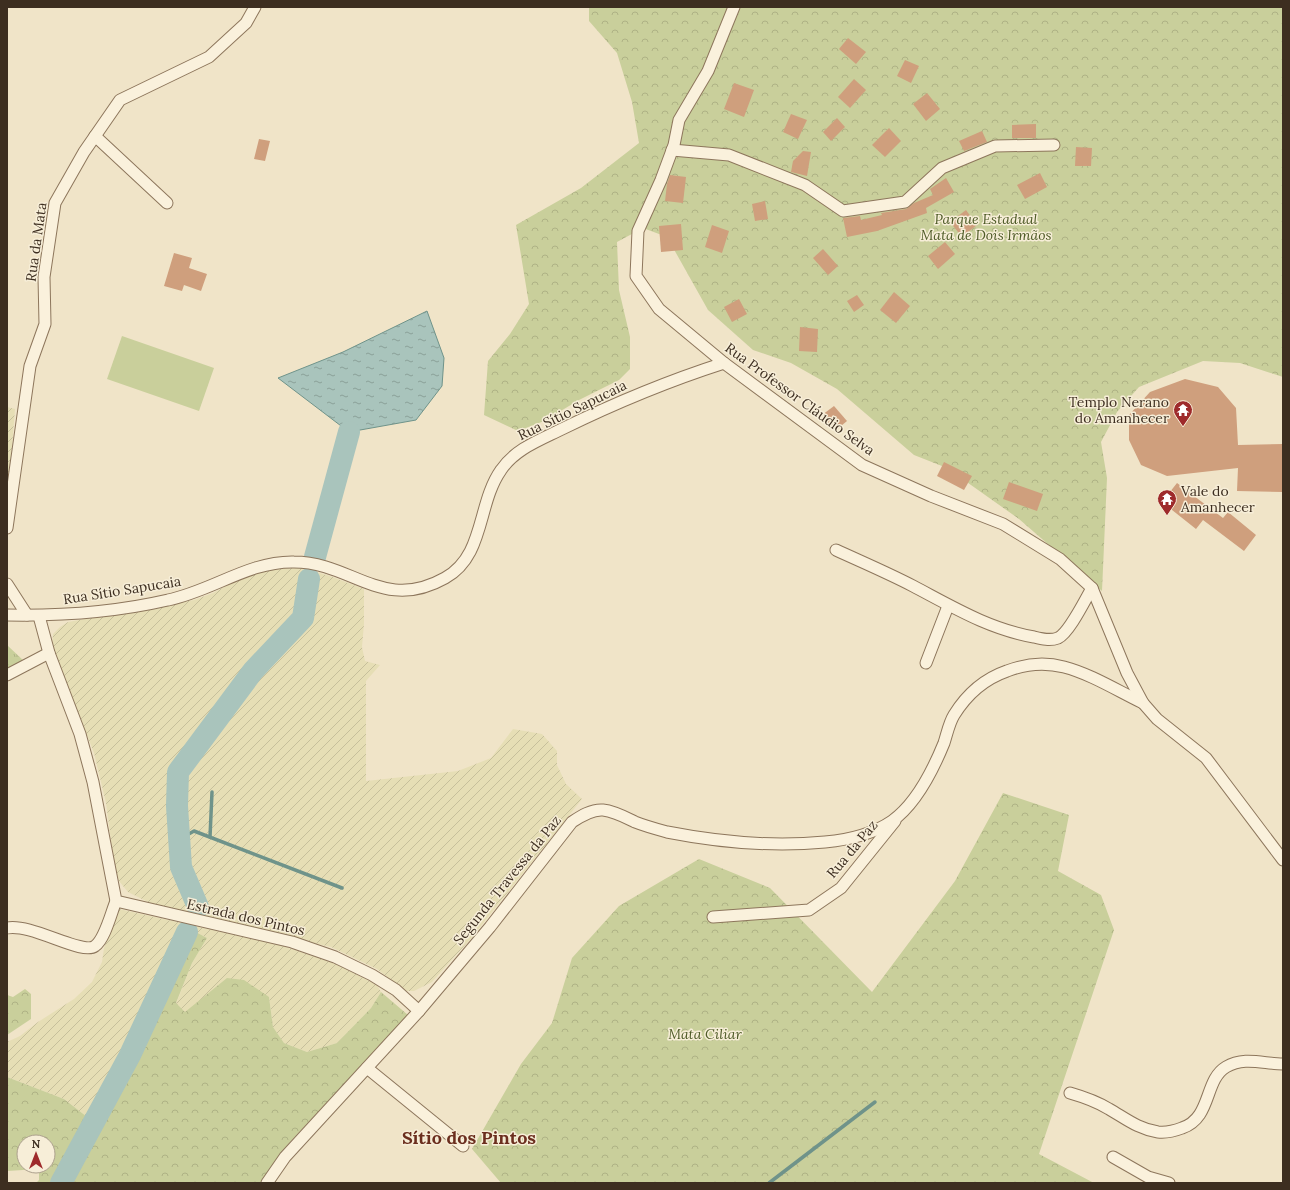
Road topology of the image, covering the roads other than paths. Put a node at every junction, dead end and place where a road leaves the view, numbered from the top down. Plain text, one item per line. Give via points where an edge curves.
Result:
1 (255, 7) edge
2 (734, 7) edge
3 (95, 136) junction
4 (1054, 145) dead end
5 (672, 150) junction
6 (167, 203) dead end
7 (724, 363) junction
8 (7, 528) edge
9 (836, 550) dead end
10 (7, 584) edge
11 (1092, 588) junction
12 (948, 606) junction
13 (7, 615) edge
14 (27, 615) junction
15 (39, 616) junction
16 (49, 653) junction
17 (926, 663) dead end
18 (7, 675) edge
19 (1144, 704) junction
20 (912, 801) junction
21 (1283, 860) edge
22 (116, 901) junction
23 (713, 917) dead end
24 (7, 928) edge
25 (419, 1011) junction
26 (1283, 1064) edge
27 (368, 1068) junction
28 (1070, 1093) dead end
29 (463, 1146) dead end
30 (1113, 1157) dead end
31 (267, 1183) edge
32 (1169, 1183) edge

1 - 3 street, Rua da Mata via 246,23 209,57 120,100
2 - 5 street, Rua Professor Cláudio Selva via 708,71 679,120
3 - 6 street
3 - 8 street, Rua da Mata via 55,203 44,277 45,324 30,366
4 - 5 street via 995,146 942,168 905,202 843,211 805,185 729,155
5 - 7 street, Rua Professor Cláudio Selva via 638,231 636,276 659,309
7 - 11 street, Rua Professor Cláudio Selva via 862,465 1003,524 1060,559
7 - 15 street, Rua Sítio Sapucaia via 644,392 576,422 513,456 493,483 473,547 462,566 429,587 409,591 386,590 324,566 296,561 274,563 244,571 204,589 168,600 81,613
9 - 12 street via 913,586
10 - 14 street
11 - 12 street via 1066,631 1057,638 1046,640 993,626
11 - 19 street, Rua Professor Cláudio Selva via 1127,673
12 - 17 street
13 - 14 street
14 - 15 street
15 - 16 street
16 - 18 street
16 - 22 street via 76,721 94,782
19 - 20 street, Segunda Travessa da Paz via 1079,672 1063,667 1040,664 1017,667 995,675 969,694 953,716 943,744
19 - 21 street, Rua Professor Cláudio Selva via 1156,719 1206,758
20 - 23 street, Rua da Paz via 841,888 809,910
20 - 25 street, Segunda Travessa da Paz via 892,821 871,832 825,842 782,844 730,841 666,832 603,810 588,812 572,822 490,928
22 - 24 street via 101,939 95,947 87,949 38,931
22 - 25 street, Estrada dos Pintos via 292,942 335,957 396,990
25 - 27 street
26 - 28 street via 1241,1061 1226,1067 1218,1076 1199,1116 1189,1126 1174,1131 1159,1132 1143,1128 1093,1100
27 - 29 street
27 - 31 street via 285,1157
30 - 32 street via 1148,1177

